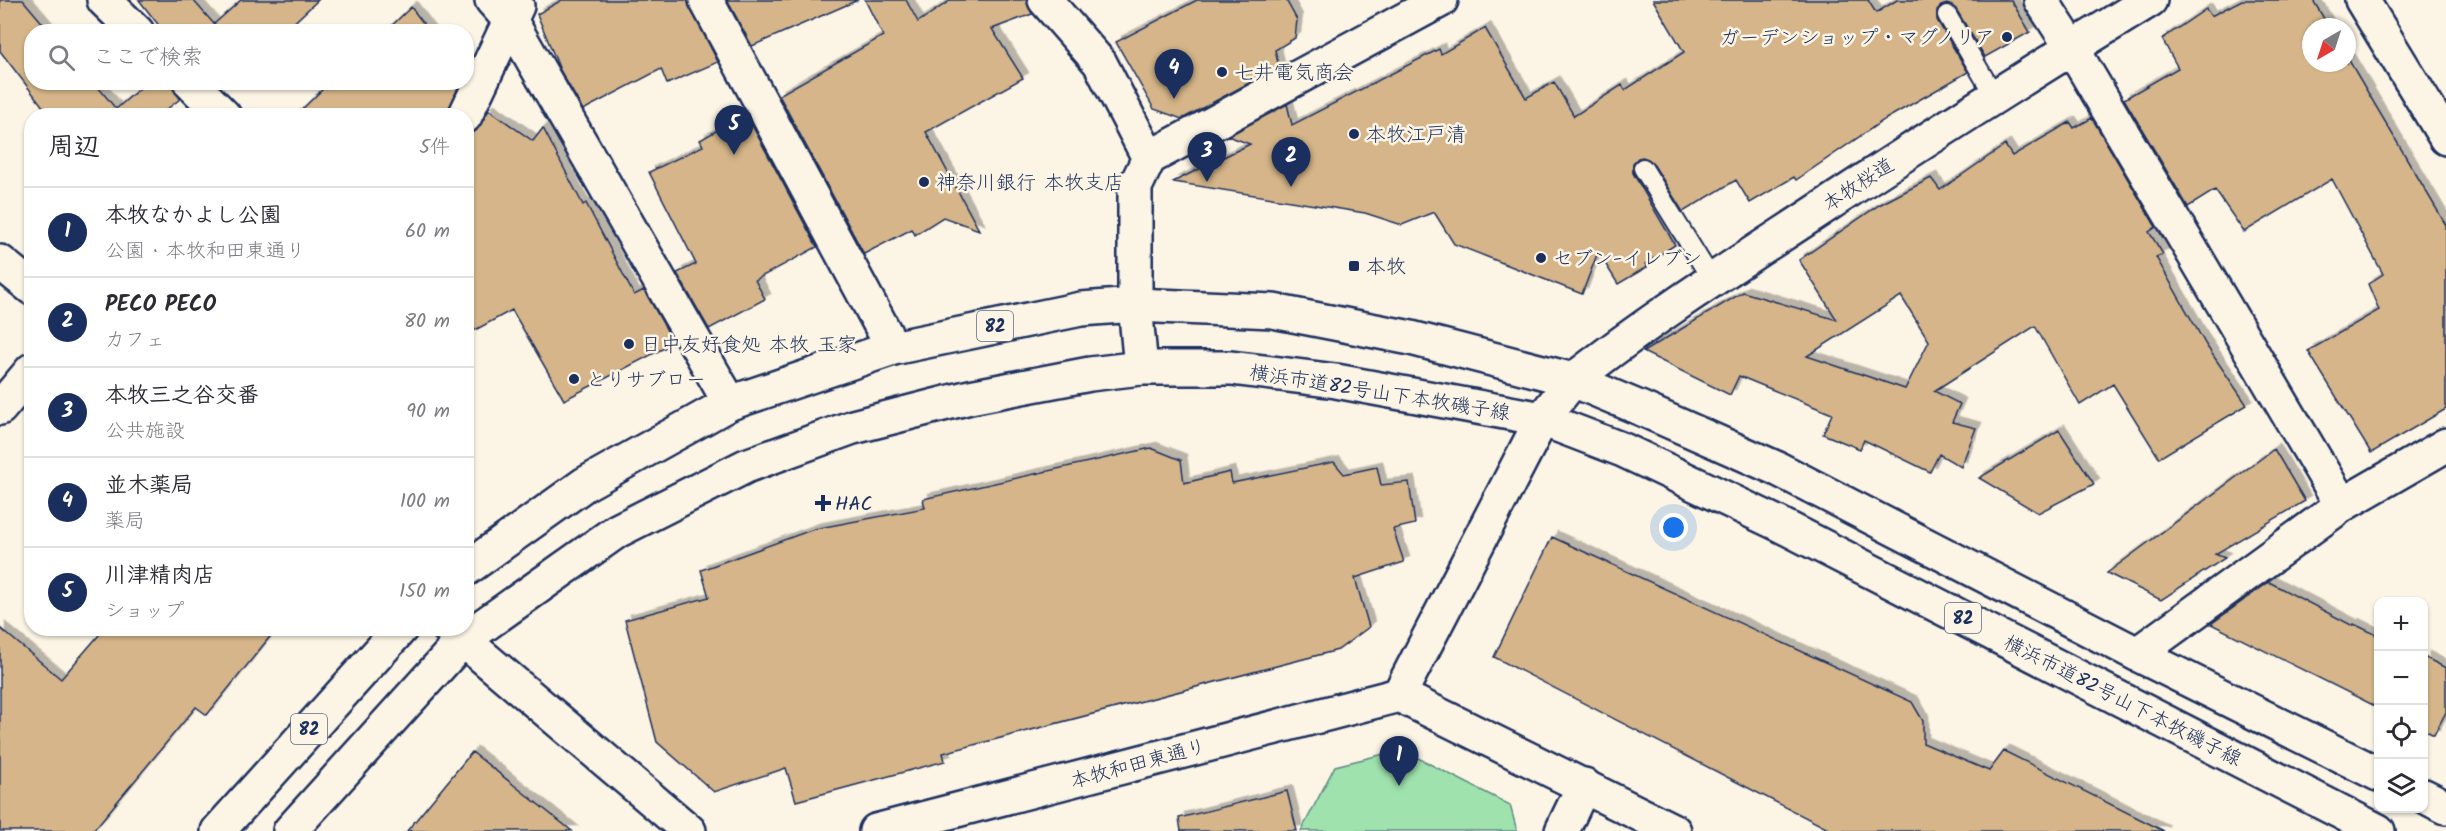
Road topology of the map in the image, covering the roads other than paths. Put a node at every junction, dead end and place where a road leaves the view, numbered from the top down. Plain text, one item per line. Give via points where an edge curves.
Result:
1 (104, 0) edge
2 (706, 0) edge
3 (1045, 0) edge
4 (2041, 0) edge
5 (2150, 0) edge
6 (2362, 0) edge
7 (1427, 3) edge
8 (507, 7) edge
9 (1947, 15) dead end
10 (129, 24) edge
11 (2072, 48) junction
12 (198, 90) edge
13 (1994, 95) junction
14 (216, 108) edge
15 (468, 108) edge
16 (2446, 138) edge
17 (1149, 158) junction
18 (1643, 168) dead end
19 (0, 262) edge
20 (1712, 280) junction
21 (24, 282) edge
22 (1135, 305) junction
23 (893, 348) junction
24 (1141, 368) junction
25 (24, 380) edge
26 (1573, 380) junction
27 (730, 403) junction
28 (0, 408) edge
29 (1542, 419) junction
30 (2446, 445) edge
31 (2342, 505) junction
32 (474, 563) edge
33 (474, 622) edge
34 (394, 636) edge
35 (454, 636) edge
36 (458, 636) edge
37 (2137, 654) junction
38 (1399, 696) junction
39 (2374, 772) edge
40 (1584, 785) junction
41 (2428, 798) edge
42 (2446, 807) edge
43 (218, 831) edge
44 (290, 831) edge
45 (689, 831) edge
46 (876, 831) edge
47 (1562, 831) edge
48 (1674, 831) edge
49 (2378, 831) edge

1 - 10 street
2 - 23 street
3 - 17 street via 1100,63
4 - 11 street
5 - 11 street, 本牧桜道
6 - 16 street
7 - 17 street
8 - 15 street
8 - 27 street
9 - 13 lane
11 - 13 street, 本牧桜道
11 - 31 street
12 - 14 street
13 - 20 street, 本牧桜道
17 - 22 street via 1135,187
18 - 20 lane
19 - 21 street
20 - 26 street, 本牧桜道
22 - 23 street, 82 via 1081,309
22 - 24 street
22 - 26 street, 82 via 1273,311 1412,338
23 - 27 street, 82
24 - 29 street, 横浜市道82号山下本牧磯子線 / 82 via 1232,368 1313,378
24 - 33 street, 横浜市道82号山下本牧磯子線 / 82 via 970,397 853,427 746,466 617,531
25 - 28 street
26 - 29 street, 本牧桜道
26 - 37 street, 82 via 1778,470
27 - 32 street, 82 via 585,484
29 - 38 street, 本牧桜道
29 - 49 street, 横浜市道82号山下本牧磯子線 / 82 via 1623,450 1778,523
30 - 31 street
31 - 37 street
34 - 43 street, 82
35 - 44 street, 横浜市道82号山下本牧磯子線 / 82
36 - 45 street
37 - 39 street, 82
38 - 40 street
38 - 46 street, 本牧和田東通り
40 - 47 street
40 - 48 street
41 - 42 street

